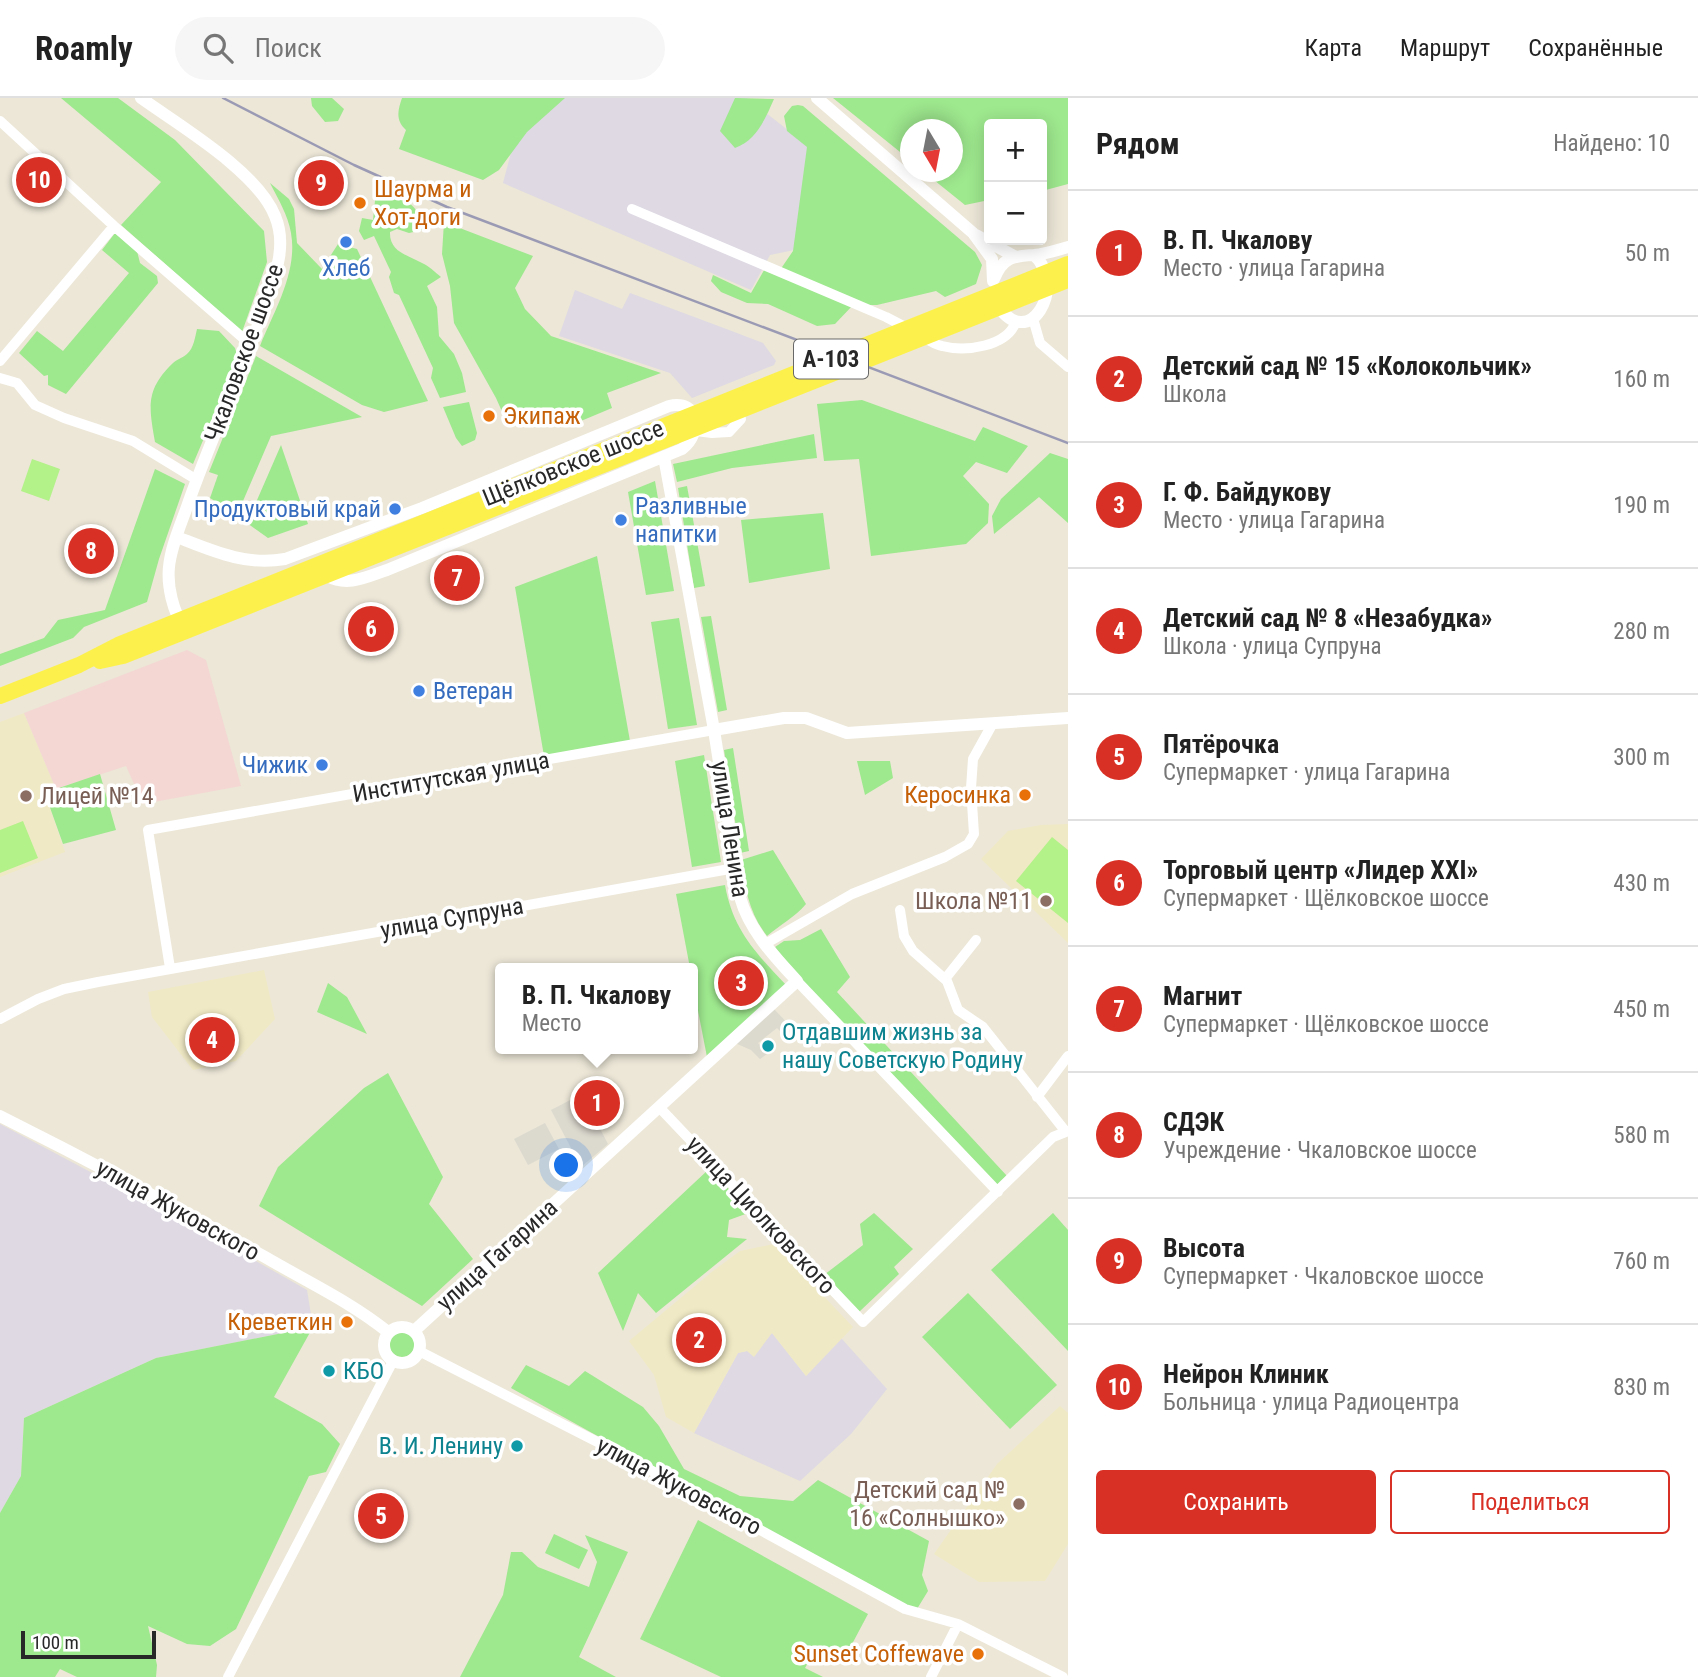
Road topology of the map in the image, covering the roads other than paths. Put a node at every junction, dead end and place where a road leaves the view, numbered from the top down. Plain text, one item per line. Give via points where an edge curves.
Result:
1 (141, 98) edge
2 (817, 98) edge
3 (0, 121) edge
4 (632, 209) dead end
5 (114, 226) junction
6 (972, 233) junction
7 (1068, 247) edge
8 (1068, 253) edge
9 (1034, 255) junction
10 (1014, 256) junction
11 (1064, 277) edge
12 (993, 281) junction
13 (1016, 321) junction
14 (1034, 322) junction
15 (251, 345) junction
16 (0, 361) edge
17 (1068, 367) edge
18 (0, 378) edge
19 (741, 419) dead end
20 (696, 431) junction
21 (664, 457) junction
22 (596, 460) junction
23 (197, 480) junction
24 (177, 537) junction
25 (195, 544) junction
26 (170, 559) junction
27 (327, 576) junction
28 (171, 593) junction
29 (207, 610) junction
30 (185, 625) junction
31 (152, 632) junction
32 (79, 665) junction
33 (0, 696) edge
34 (1068, 718) edge
35 (993, 723) junction
36 (713, 730) junction
37 (734, 868) junction
38 (900, 910) dead end
39 (976, 940) dead end
40 (765, 944) junction
41 (170, 968) junction
42 (945, 979) junction
43 (797, 981) junction
44 (0, 1019) edge
45 (1068, 1056) edge
46 (1037, 1097) junction
47 (659, 1107) junction
48 (0, 1116) edge
49 (1067, 1131) edge
50 (998, 1192) junction
51 (414, 1331) junction
52 (388, 1332) junction
53 (419, 1352) junction
54 (393, 1361) junction
55 (958, 1624) junction
56 (228, 1677) edge
57 (931, 1677) edge
58 (1062, 1677) edge

1 - 15 street, Чкаловское шоссе via 241,173 275,216 281,241 276,271
2 - 6 street
3 - 5 street
4 - 13 street via 886,317 939,346 981,346 1010,333
5 - 15 street
5 - 16 street
6 - 10 street
6 - 12 street via 992,259
7 - 9 street
8 - 11 street
9 - 10 street
9 - 11 street
10 - 12 street via 998,269
11 - 14 street via 1053,309
11 - 22 main road, Щёлковское шоссе / А-103
12 - 13 street via 997,305
13 - 14 street
14 - 17 street via 1040,343
15 - 23 street, Чкаловское шоссе
18 - 23 street via 17,383 35,405 116,433
19 - 20 street via 729,432
20 - 21 street, А-103 via 689,444
20 - 25 street via 687,407 669,406 285,559 248,561
21 - 27 street, А-103 via 387,570 349,582
21 - 36 street, улица Ленина
22 - 27 main road, Щёлковское шоссе / А-103
22 - 29 main road, Щёлковское шоссе / А-103
23 - 24 street, Чкаловское шоссе
23 - 25 street via 189,526
24 - 25 street
24 - 26 street, Чкаловское шоссе
25 - 26 street via 176,551
26 - 28 street, Чкаловское шоссе
27 - 30 main road, Щёлковское шоссе / А-103
28 - 29 street via 192,611
28 - 30 street, Чкаловское шоссе
28 - 31 street via 170,611
29 - 30 main road, Щёлковское шоссе / А-103
30 - 31 main road, Щёлковское шоссе / А-103
30 - 32 main road, Щёлковское шоссе / А-103 via 123,656
31 - 32 main road, Щёлковское шоссе / А-103
32 - 33 main road, Щёлковское шоссе / А-103
34 - 35 street, Институтская улица
35 - 36 street, Институтская улица via 847,733 806,718 784,718
35 - 40 street via 973,759 974,834 968,844 852,894
36 - 37 street, улица Ленина
36 - 41 street, Институтская улица via 148,830
37 - 40 street, улица Ленина via 744,914
37 - 41 street, улица Супруна
38 - 42 street via 904,936
39 - 42 street
40 - 43 street, улица Ленина
41 - 44 street via 64,989
42 - 46 street via 958,1010 983,1027
43 - 47 street, улица Гагарина
43 - 50 street, улица Ленина
45 - 46 street
46 - 49 street
47 - 50 street, улица Циолковского via 863,1322
47 - 51 street, улица Гагарина
48 - 52 street, улица Жуковского via 235,1241
49 - 50 street via 1053,1137
51 - 52 street via 404,1326
51 - 53 street via 420,1340
52 - 54 street via 384,1348
53 - 54 street via 405,1363
53 - 55 street, улица Жуковского via 621,1454 905,1609
54 - 56 street
55 - 57 street
55 - 58 street, улица Жуковского

